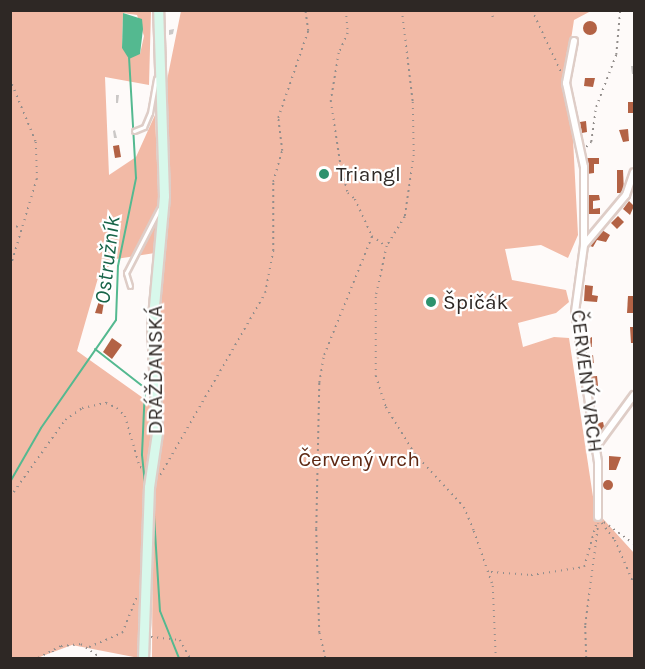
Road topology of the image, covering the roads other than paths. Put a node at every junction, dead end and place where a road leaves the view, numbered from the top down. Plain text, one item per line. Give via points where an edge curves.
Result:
1 (158, 10) edge
2 (574, 40) dead end
3 (159, 59) junction
4 (134, 131) dead end
5 (634, 172) edge
6 (164, 196) junction
7 (584, 245) junction
8 (130, 286) dead end
9 (634, 395) edge
10 (596, 448) junction
11 (598, 517) road end
12 (143, 658) edge

1 - 3 street, DRÁŽĎANSKÁ
2 - 7 street, ČERVENÝ VRCH via 566,83 584,167
3 - 4 lane via 150,113 144,127
3 - 6 street, DRÁŽĎANSKÁ
5 - 7 street via 626,195
6 - 8 lane via 150,232 126,273
6 - 12 street, DRÁŽĎANSKÁ via 152,328 157,433 149,487
7 - 10 street, ČERVENÝ VRCH via 575,312
9 - 10 street
10 - 11 street, ČERVENÝ VRCH

